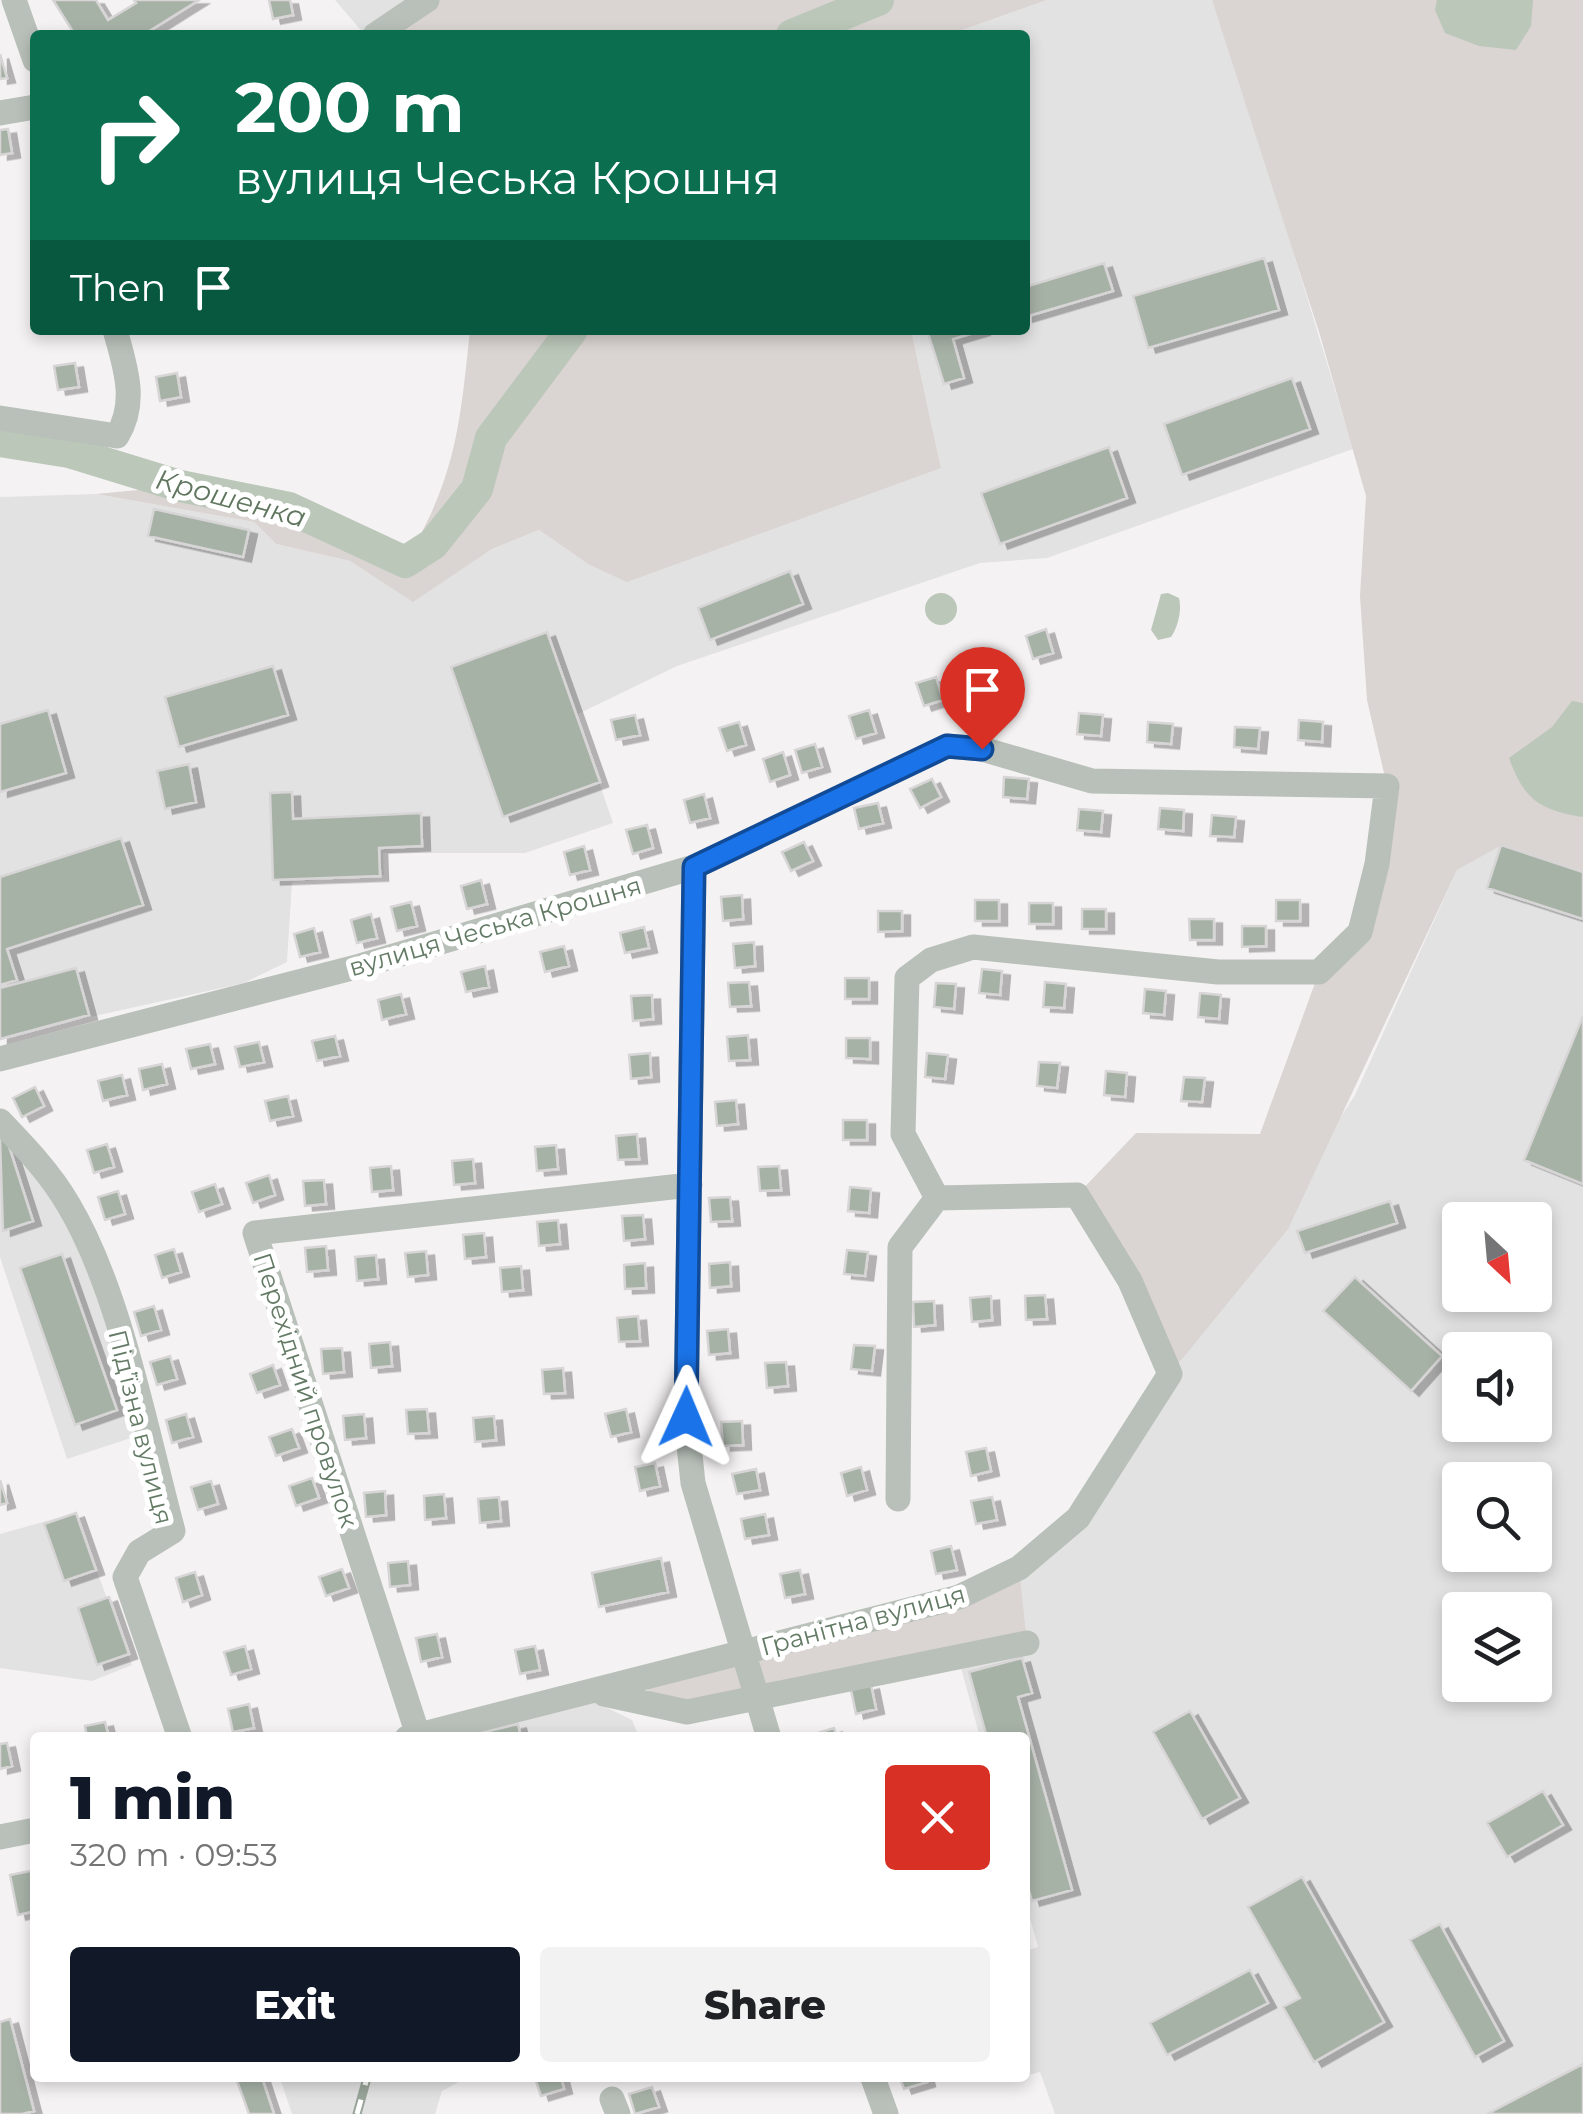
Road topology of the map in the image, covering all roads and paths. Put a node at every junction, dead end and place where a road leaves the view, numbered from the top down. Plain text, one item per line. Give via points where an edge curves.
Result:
1 (14, 0) edge
2 (426, 0) edge
3 (382, 30) edge
4 (30, 46) edge
5 (30, 107) edge
6 (0, 113) edge
7 (116, 335) edge
8 (0, 418) edge
9 (694, 867) junction
10 (0, 1058) edge
11 (0, 1121) edge
12 (690, 1185) junction
13 (937, 1198) junction
14 (898, 1498) dead end
15 (1028, 1643) dead end
16 (744, 1652) junction
17 (579, 1694) junction
18 (756, 1696) junction
19 (178, 1732) edge
20 (411, 1732) edge
21 (428, 1732) edge
22 (766, 1732) edge
23 (30, 1831) edge
24 (0, 1837) edge
25 (874, 2082) edge
26 (886, 2114) edge

1 - 4 street
2 - 3 street
5 - 6 street
7 - 8 street via 130,390 127,420 117,436
9 - 10 street, вулиця Чеська Крошня via 360,966
9 - 12 street
9 - 13 street, вулиця Чеська Крошня via 947,746 982,749 1092,782 1387,786 1360,932 1320,972 1218,972 973,947 931,960 907,978 902,1134
11 - 19 street, Підʼїзна вулиця via 50,1177 98,1261 173,1532 138,1552 125,1578
12 - 16 street via 686,1417 693,1483
12 - 20 street, Перехідний провулок via 254,1233
13 - 14 street via 900,1247
13 - 16 street, Гранітна вулиця via 1077,1195 1130,1281 1170,1374 1078,1518 1019,1568 959,1596
15 - 18 street, Гранітна вулиця
16 - 17 street, Гранітна вулиця
16 - 18 street
17 - 18 street, Гранітна вулиця via 631,1697 687,1712
17 - 21 street, Гранітна вулиця
18 - 22 street
23 - 24 street
25 - 26 street

